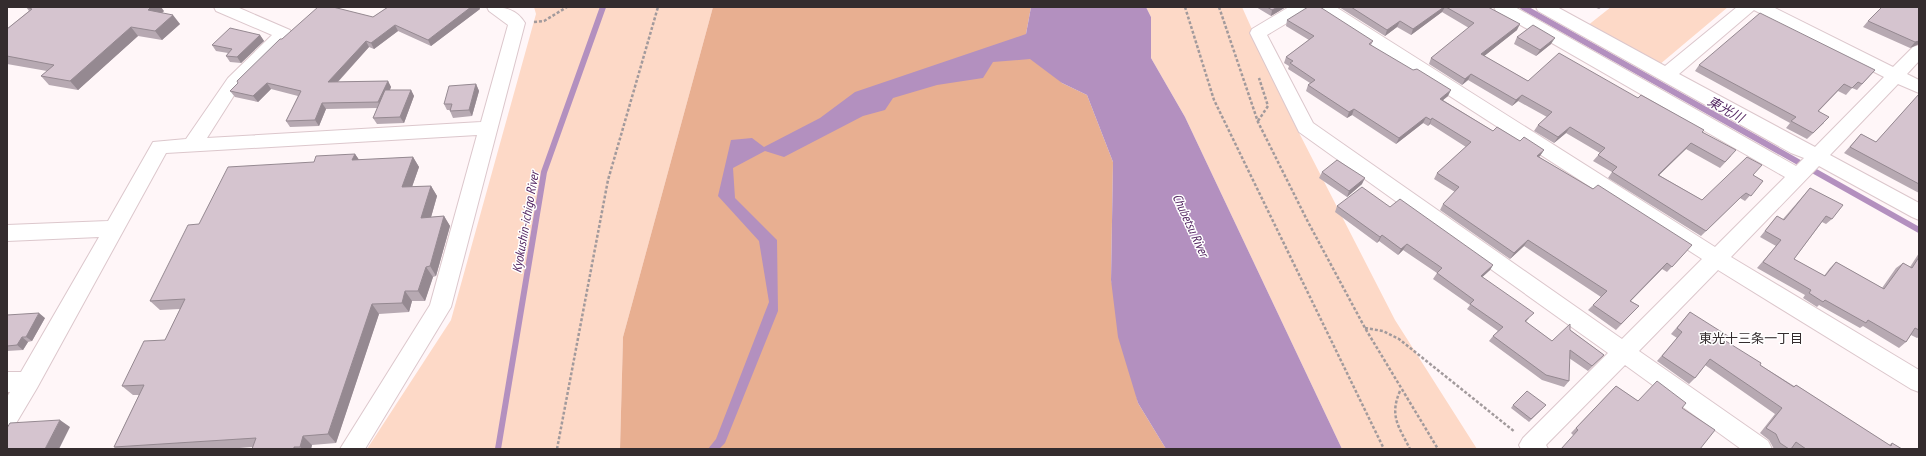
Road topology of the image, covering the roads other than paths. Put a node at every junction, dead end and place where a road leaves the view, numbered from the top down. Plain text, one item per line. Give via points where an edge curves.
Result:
1 (222, 7) edge
2 (495, 7) edge
3 (1300, 7) edge
4 (1324, 7) edge
5 (1502, 7) edge
6 (1544, 7) edge
7 (1748, 7) edge
8 (1760, 7) edge
9 (1919, 51) edge
10 (1666, 75) junction
11 (1896, 76) junction
12 (1919, 87) edge
13 (488, 128) junction
14 (192, 145) junction
15 (1807, 166) junction
16 (1919, 212) edge
17 (115, 228) junction
18 (7, 234) edge
19 (1716, 258) junction
20 (1623, 352) junction
21 (1916, 375) edge
22 (18, 382) edge
23 (7, 418) edge
24 (1533, 447) edge
25 (352, 449) edge
26 (1760, 449) edge

1 - 14 street via 284,34 234,82
2 - 13 street via 517,23
3 - 20 street via 1258,33 1306,127
4 - 19 street
5 - 15 street
6 - 10 street
7 - 10 street
8 - 11 street
9 - 11 street
10 - 15 street via 1798,148
11 - 12 street
11 - 15 street
13 - 14 street
13 - 25 street via 440,307
14 - 17 street via 160,147
15 - 16 street
15 - 19 street
17 - 18 street
17 - 22 street
19 - 20 street
19 - 21 street
20 - 24 street
20 - 26 street
22 - 23 street

